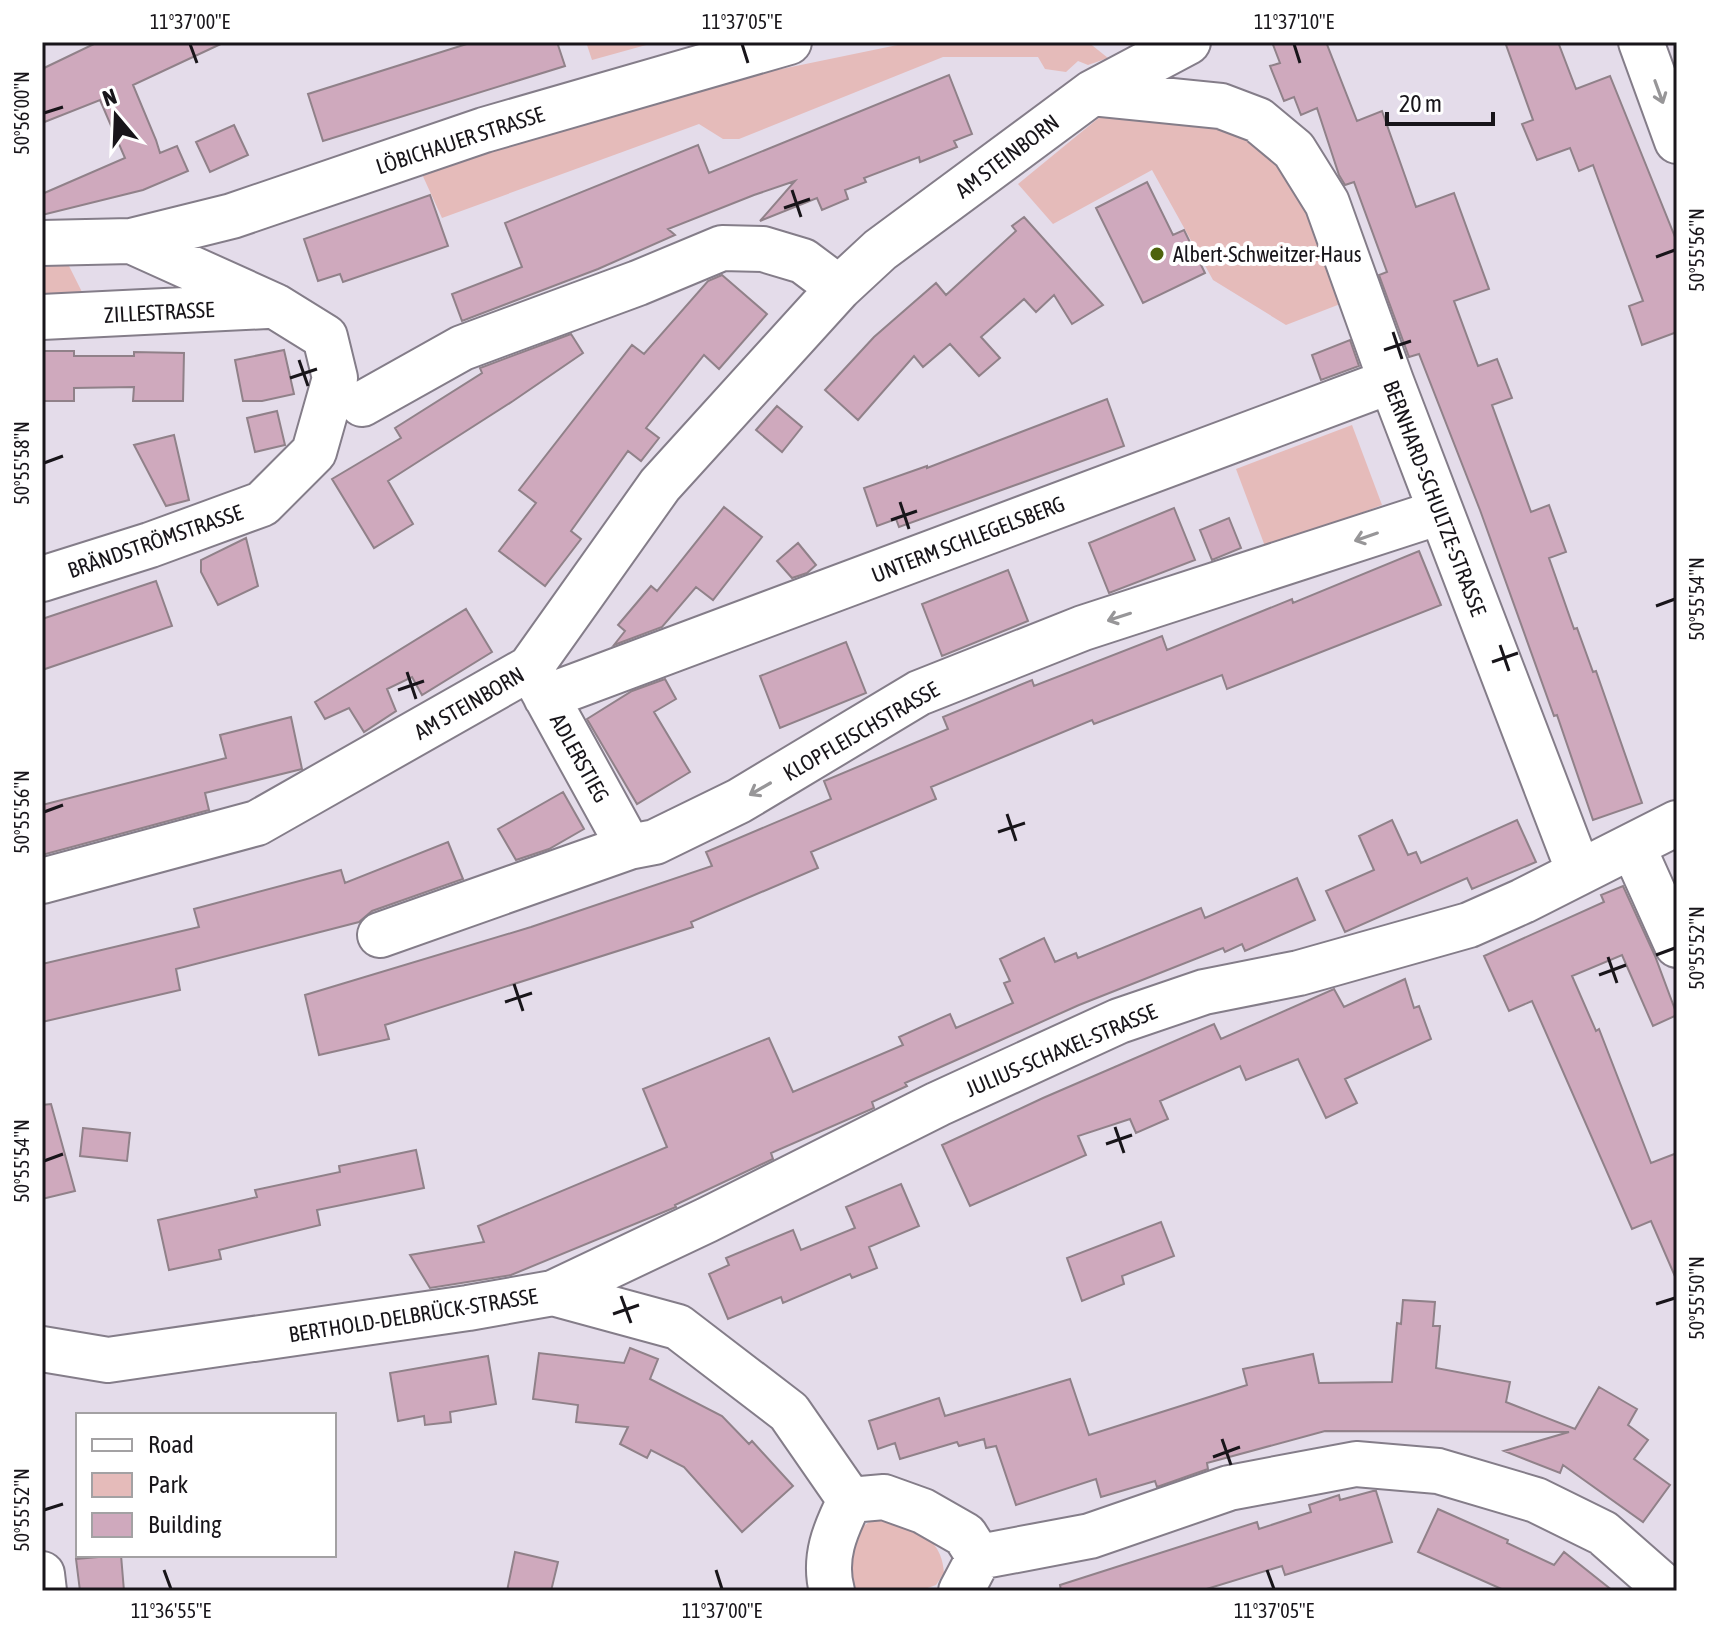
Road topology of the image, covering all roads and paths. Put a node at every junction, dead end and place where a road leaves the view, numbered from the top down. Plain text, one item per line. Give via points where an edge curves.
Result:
1 (789, 42) edge
2 (1188, 42) edge
3 (1641, 42) edge
4 (1668, 42) edge
5 (1677, 62) edge
6 (1092, 93) junction
7 (1677, 141) edge
8 (131, 241) junction
9 (42, 243) edge
10 (839, 288) junction
11 (275, 306) junction
12 (42, 317) edge
13 (1391, 381) junction
14 (355, 397) junction
15 (1440, 512) junction
16 (42, 579) edge
17 (538, 683) junction
18 (1677, 823) edge
19 (629, 847) junction
20 (1633, 847) junction
21 (1579, 872) junction
22 (42, 881) edge
23 (380, 935) dead end
24 (1677, 945) edge
25 (553, 1293) junction
26 (42, 1349) edge
27 (850, 1500) junction
28 (42, 1574) edge
29 (970, 1574) edge
30 (44, 1591) edge
31 (832, 1591) edge
32 (1669, 1591) edge

1 - 8 street, LÖBICHAUER STRASSE via 484,130 232,216
2 - 6 street, AM STEINBORN
3 -> 7 street
4 - 5 street
6 - 10 street, AM STEINBORN via 880,250
6 - 13 street, BERNHARD-SCHULTZE-STRASSE via 1221,106 1258,120 1294,150 1327,203
8 - 9 street, LÖBICHAUER STRASSE
8 - 11 street, LÖBICHAUER STRASSE
10 - 14 street via 803,261 763,249 722,248 462,348
10 - 17 street, AM STEINBORN via 660,485
11 - 12 street, ZILLESTRASSE
11 - 14 street, LÖBICHAUER STRASSE via 325,337
13 - 15 street, BERNHARD-SCHULTZE-STRASSE
13 - 17 street, UNTERM SCHLEGELSBERG
14 - 16 street, BRÄNDSTRÖMSTRASSE via 314,452 262,504
15 -> 19 street, KLOPFLEISCHSTRASSE via 1083,628 919,693 739,801 655,842
15 - 21 street, BERNHARD-SCHULTZE-STRASSE
17 - 19 street, ADLERSTIEG
17 - 22 street, AM STEINBORN via 257,823
18 - 20 street, JULIUS-SCHAXEL-STRASSE
19 - 23 street, KLOPFLEISCHSTRASSE
20 - 21 street, JULIUS-SCHAXEL-STRASSE
20 - 24 street
21 - 25 street, JULIUS-SCHAXEL-STRASSE via 1469,925 1299,973 1204,992 1119,1021
25 - 26 street, BERTHOLD-DELBRÜCK-STRASSE via 108,1360
25 - 27 street, BERTHOLD-DELBRÜCK-STRASSE via 678,1327 789,1412
27 - 29 street via 884,1497 965,1535
27 - 31 street via 833,1535 827,1574
28 - 30 street
29 - 32 street via 1229,1488 1356,1464 1438,1471 1536,1500 1603,1533

